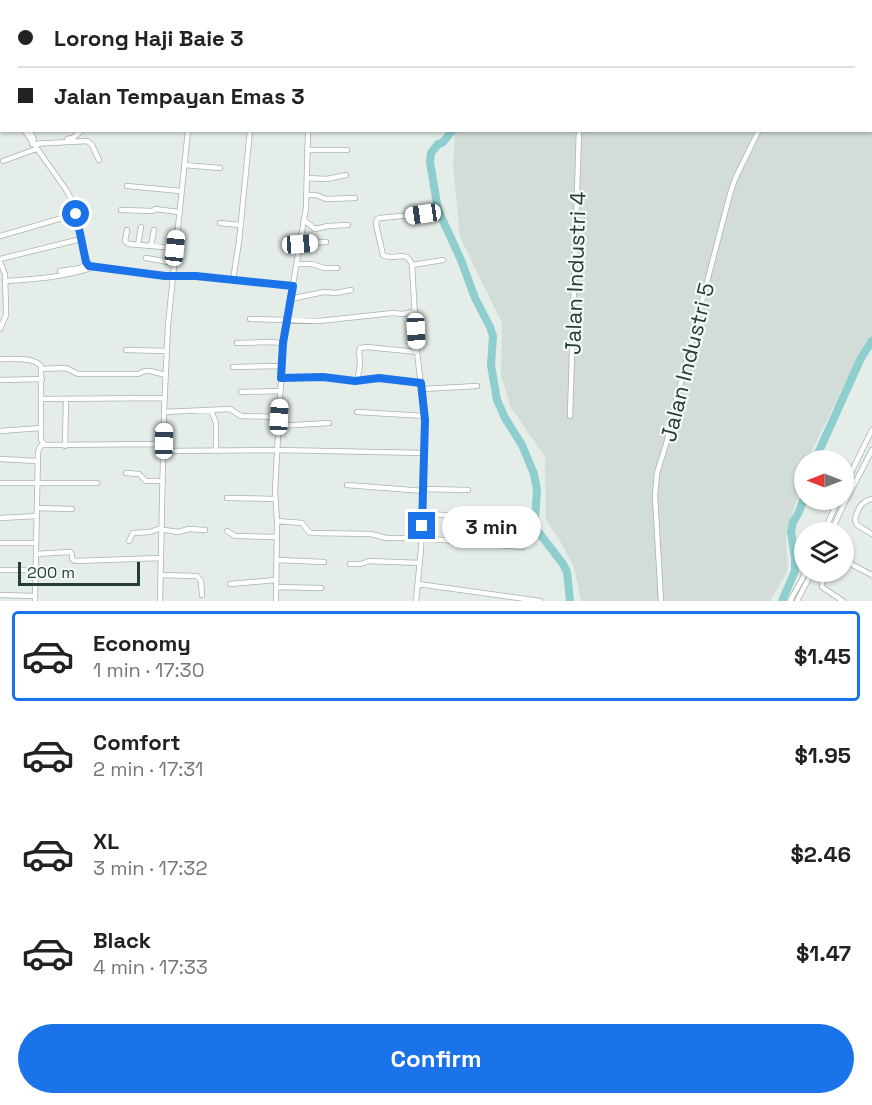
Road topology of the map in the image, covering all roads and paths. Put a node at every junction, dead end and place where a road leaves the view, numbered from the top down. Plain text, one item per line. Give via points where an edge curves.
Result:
1 (80, 132) edge
2 (188, 132) edge
3 (250, 132) edge
4 (308, 132) edge
5 (579, 132) edge
6 (758, 132) edge
7 (32, 139) edge
8 (47, 143) junction
9 (308, 150) junction
10 (347, 150) dead end
11 (99, 160) dead end
12 (3, 161) dead end
13 (184, 165) junction
14 (220, 168) dead end
15 (346, 175) dead end
16 (307, 178) junction
17 (128, 186) dead end
18 (181, 191) junction
19 (307, 195) junction
20 (355, 198) dead end
21 (121, 210) dead end
22 (426, 211) dead end
23 (179, 212) junction
24 (76, 214) junction
25 (304, 220) junction
26 (220, 223) dead end
27 (240, 225) junction
28 (348, 225) dead end
29 (141, 227) dead end
30 (127, 230) dead end
31 (154, 230) dead end
32 (0, 236) edge
33 (81, 239) junction
34 (326, 242) dead end
35 (300, 244) junction
36 (138, 245) junction
37 (152, 246) junction
38 (175, 248) junction
39 (146, 258) dead end
40 (0, 260) edge
41 (443, 260) dead end
42 (174, 262) junction
43 (87, 264) junction
44 (297, 264) junction
45 (412, 265) junction
46 (95, 267) junction
47 (337, 268) dead end
48 (60, 272) dead end
49 (173, 275) junction
50 (233, 280) junction
51 (6, 281) junction
52 (293, 286) junction
53 (351, 290) dead end
54 (290, 299) junction
55 (415, 311) junction
56 (250, 319) dead end
57 (287, 319) junction
58 (0, 329) edge
59 (237, 343) dead end
60 (283, 343) junction
61 (126, 350) dead end
62 (167, 351) junction
63 (417, 352) junction
64 (0, 359) edge
65 (281, 366) junction
66 (233, 367) dead end
67 (41, 369) junction
68 (166, 375) junction
69 (281, 378) junction
70 (42, 379) junction
71 (0, 380) edge
72 (357, 380) junction
73 (421, 386) junction
74 (477, 387) dead end
75 (280, 391) junction
76 (241, 392) dead end
77 (165, 398) junction
78 (41, 399) junction
79 (66, 399) junction
80 (211, 410) junction
81 (164, 412) junction
82 (357, 412) dead end
83 (425, 416) junction
84 (570, 416) dead end
85 (279, 417) junction
86 (329, 423) dead end
87 (278, 426) junction
88 (41, 428) junction
89 (872, 430) edge
90 (0, 431) edge
91 (43, 444) junction
92 (163, 444) junction
93 (65, 446) junction
94 (216, 450) junction
95 (277, 450) junction
96 (872, 450) edge
97 (163, 451) junction
98 (425, 453) junction
99 (0, 459) edge
100 (37, 462) junction
101 (854, 467) edge
102 (126, 472) dead end
103 (163, 481) junction
104 (0, 483) edge
105 (37, 483) junction
106 (98, 483) dead end
107 (346, 485) dead end
108 (424, 490) junction
109 (468, 490) dead end
110 (227, 498) dead end
111 (275, 499) junction
112 (872, 499) edge
113 (37, 508) junction
114 (72, 509) dead end
115 (422, 513) junction
116 (37, 516) junction
117 (0, 518) edge
118 (277, 521) junction
119 (505, 521) dead end
120 (836, 522) edge
121 (162, 529) junction
122 (205, 530) dead end
123 (227, 531) dead end
124 (872, 534) edge
125 (277, 537) junction
126 (421, 538) junction
127 (129, 540) dead end
128 (0, 543) edge
129 (36, 543) junction
130 (522, 548) dead end
131 (36, 554) junction
132 (161, 558) junction
133 (277, 560) junction
134 (324, 562) dead end
135 (420, 563) junction
136 (350, 564) dead end
137 (854, 566) edge
138 (0, 570) edge
139 (36, 570) junction
140 (161, 575) junction
141 (872, 575) edge
142 (276, 580) junction
143 (800, 582) edge
144 (807, 582) edge
145 (822, 582) edge
146 (230, 584) dead end
147 (418, 584) junction
148 (276, 587) junction
149 (321, 588) dead end
150 (0, 595) edge
151 (202, 595) dead end
152 (35, 599) edge
153 (160, 601) edge
154 (276, 601) edge
155 (416, 601) edge
156 (540, 601) edge
157 (661, 601) edge
158 (790, 601) edge
159 (797, 601) edge
160 (843, 601) edge

1 - 8 street via 73,138
2 - 13 street
3 - 27 street
4 - 9 street
5 - 84 street, Jalan Industri 4
6 - 157 street, Jalan Industri 5 via 735,179 723,219 657,473
7 - 8 street
7 - 12 street
7 - 24 street via 67,191
8 - 11 street via 90,142
9 - 10 street
9 - 16 street
13 - 14 street
13 - 18 street
15 - 16 street
16 - 19 street
17 - 18 street
18 - 23 street
19 - 20 street
19 - 25 street
21 - 23 street
22 - 45 street via 376,221 383,255 407,256
23 - 38 street
24 - 32 street
24 - 33 street
25 - 28 street via 315,229
25 - 35 street
26 - 27 street
27 - 50 street
29 - 36 street
30 - 36 street via 125,243
31 - 37 street
33 - 40 street
33 - 43 street
34 - 35 street
35 - 44 street
36 - 37 street
37 - 38 street
38 - 42 street
39 - 42 street
40 - 51 street
41 - 45 street
42 - 49 street
43 - 46 street
43 - 48 street
44 - 47 street
44 - 52 street
45 - 55 street
46 - 49 street
46 - 51 street via 39,279
49 - 50 street
49 - 62 street
50 - 52 street
51 - 58 street via 6,315
52 - 54 street
53 - 54 street
54 - 57 street
55 - 57 street via 320,321
55 - 63 street
56 - 57 street
57 - 60 street
59 - 60 street
60 - 65 street
61 - 62 street
62 - 68 street
63 - 72 street via 360,348
63 - 73 street
64 - 67 street via 35,361
65 - 66 street
65 - 69 street
67 - 68 street via 66,368 78,374 150,371
67 - 70 street
68 - 77 street
69 - 72 street
69 - 75 street
70 - 71 street
70 - 78 street
72 - 73 street via 379,378
73 - 74 street
73 - 83 street
75 - 76 street
75 - 85 street
77 - 79 street
77 - 81 street
78 - 79 street
78 - 88 street
79 - 93 street
80 - 81 street
80 - 85 street via 232,409 243,416
80 - 94 street via 216,423
81 - 92 street
82 - 83 street
83 - 98 street
85 - 87 street
86 - 87 street
87 - 95 street
88 - 90 street
88 - 91 street
89 - 101 street
91 - 93 street
91 - 100 street via 38,449
92 - 93 street
92 - 97 street
94 - 95 street
94 - 97 street
95 - 98 street
95 - 111 street
96 - 120 street
97 - 103 street
98 - 108 street
99 - 100 street
100 - 105 street
102 - 103 street via 138,474 146,481
103 - 121 street
104 - 105 street
105 - 106 street
105 - 113 street
107 - 108 street
108 - 109 street
108 - 115 street
110 - 111 street
111 - 118 street
112 - 124 street via 862,503 855,520
113 - 114 street
113 - 116 street
115 - 119 street
115 - 126 street
116 - 117 street
116 - 129 street
118 - 125 street
118 - 126 street via 302,523 312,533
121 - 122 street
121 - 127 street via 133,532
121 - 132 street
123 - 125 street via 235,536
125 - 133 street
126 - 130 street
126 - 135 street
128 - 129 street
129 - 131 street
131 - 132 street via 70,552 75,561
131 - 139 street
132 - 140 street
133 - 134 street
133 - 142 street
135 - 136 street
135 - 147 street
137 - 141 street
138 - 139 street
139 - 152 street
140 - 151 street via 197,576
140 - 153 street
142 - 146 street
142 - 148 street
143 - 158 street
144 - 159 street
145 - 160 street via 822,587
147 - 155 street
147 - 156 street
148 - 149 street
148 - 154 street
150 - 152 street

